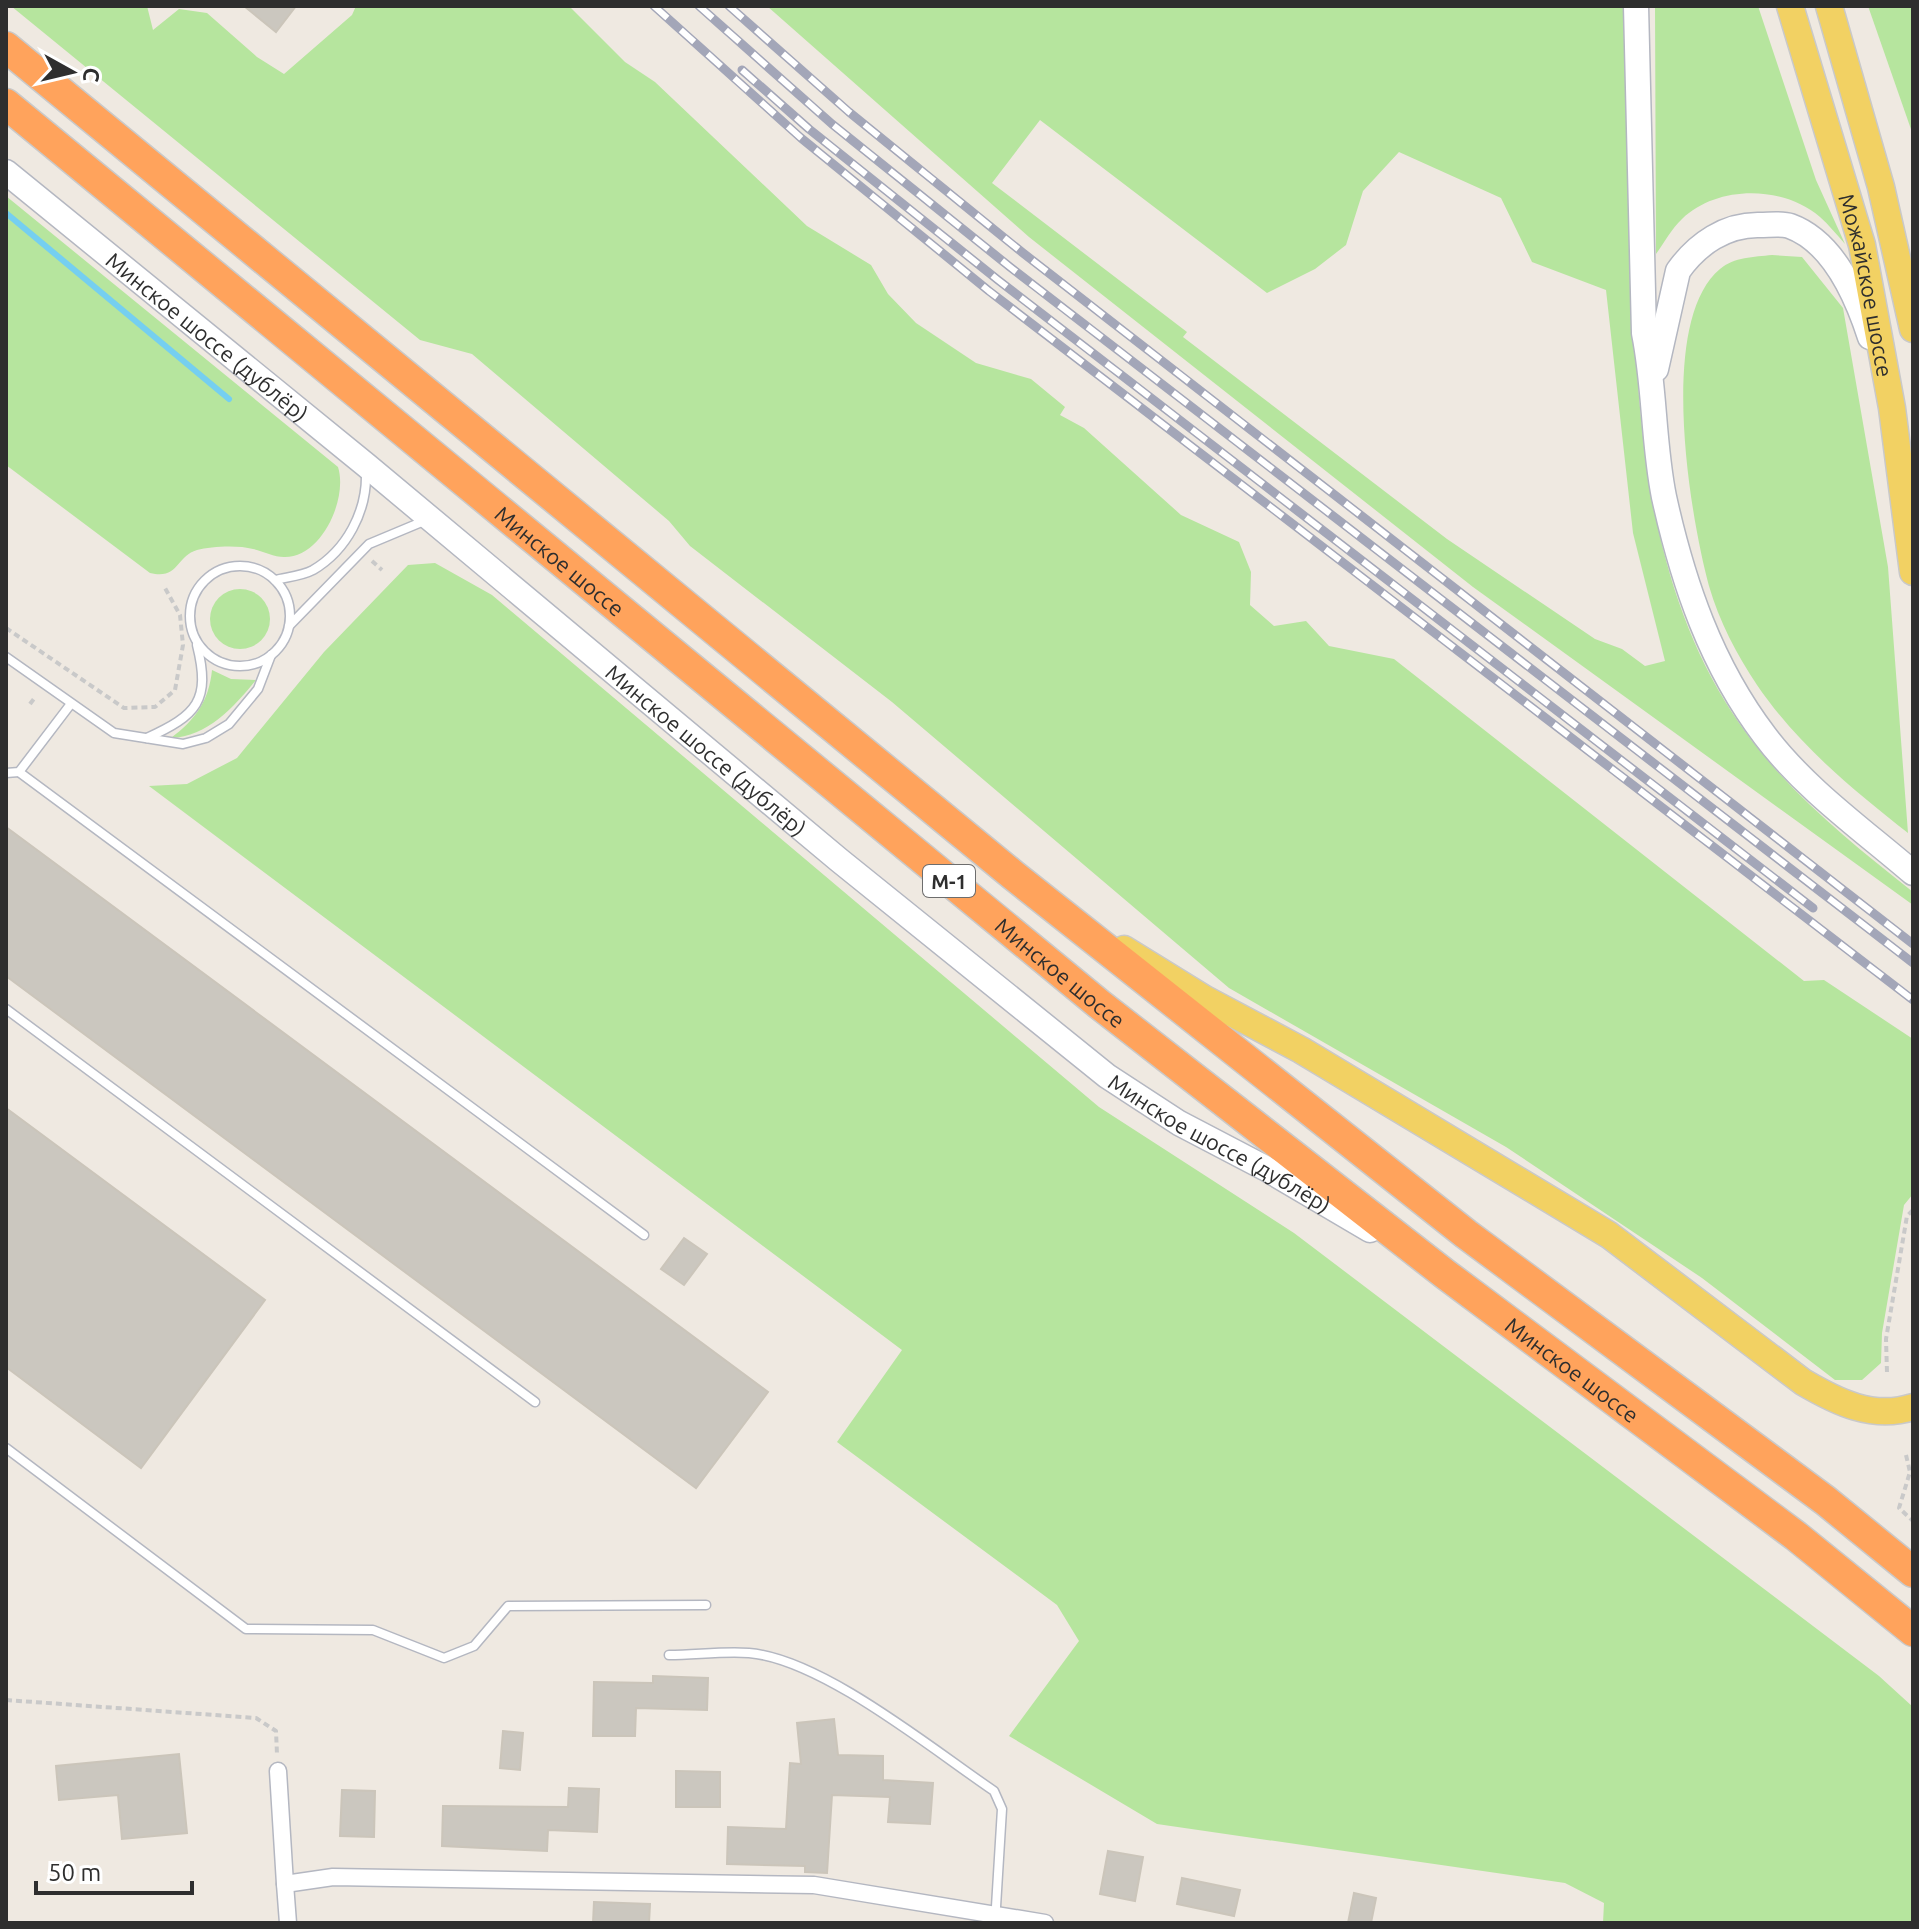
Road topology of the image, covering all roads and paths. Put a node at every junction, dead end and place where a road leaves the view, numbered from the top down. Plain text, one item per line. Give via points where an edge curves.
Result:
1 (1636, 6) edge
2 (1790, 6) edge
3 (1829, 6) edge
4 (6, 47) edge
5 (6, 104) edge
6 (6, 172) edge
7 (1913, 329) edge
8 (1654, 380) junction
9 (1892, 408) junction
10 (366, 465) junction
11 (430, 519) junction
12 (1913, 572) edge
13 (275, 580) junction
14 (165, 588) dead end
15 (289, 627) junction
16 (6, 628) edge
17 (197, 643) junction
18 (271, 655) junction
19 (6, 657) edge
20 (70, 705) junction
21 (146, 738) junction
22 (19, 772) junction
23 (6, 773) edge
24 (1913, 873) edge
25 (1013, 875) junction
26 (6, 1009) edge
27 (1913, 1210) edge
28 (644, 1235) dead end
29 (1445, 1274) junction
30 (1887, 1372) dead end
31 (535, 1402) dead end
32 (1913, 1407) edge
33 (6, 1448) edge
34 (1906, 1455) dead end
35 (1912, 1473) edge
36 (1913, 1521) edge
37 (1913, 1572) edge
38 (706, 1605) dead end
39 (1913, 1631) edge
40 (669, 1655) dead end
41 (6, 1700) edge
42 (278, 1771) joint
43 (285, 1884) junction
44 (995, 1918) edge
45 (288, 1923) edge
46 (1045, 1923) edge

1 - 8 main road via 1644,333
2 - 9 main road, Можайское шоссе via 1862,245
3 - 7 main road, Можайское шоссе via 1881,187
4 - 25 highway, Минское шоссе / М-1
5 - 29 highway, Минское шоссе / М-1 via 1099,1004
6 - 10 main road, Минское шоссе (дублёр)
8 - 9 main road via 1671,292 1687,259 1725,230 1789,225 1811,238 1838,266 1859,304
8 - 24 main road via 1663,493 1687,591 1723,674 1793,767
9 - 12 main road, Можайское шоссе
10 - 11 main road, Минское шоссе (дублёр)
10 - 13 lane via 366,497 336,552 311,571
11 - 15 lane via 369,544
11 - 29 main road, Минское шоссе (дублёр) via 1107,1076 1179,1123
13 - 15 lane via 290,610
13 - 17 lane via 246,566 230,566 208,577 189,611
14 - 16 path via 180,615 183,645 175,690 155,707 124,708
15 - 18 lane
17 - 18 lane via 223,663 239,666
17 - 21 lane via 205,678 193,709
18 - 21 lane via 258,689 229,724 183,744
19 - 20 lane
20 - 21 lane via 114,733
20 - 22 lane
22 - 23 lane
22 - 28 lane
25 - 32 main road via 1205,999 1301,1050 1609,1235 1803,1382 1868,1411
25 - 37 highway, Минское шоссе / М-1 via 1466,1234 1826,1501
26 - 31 lane
27 - 30 path via 1907,1216 1886,1339
29 - 39 highway, Минское шоссе / М-1 via 1796,1536
33 - 38 lane via 246,1629 373,1630 444,1658 474,1646 508,1606
34 - 35 path
35 - 36 path via 1904,1483 1899,1508
40 - 44 lane via 749,1653 789,1662 855,1698 994,1791 1002,1809
41 - 42 path via 256,1718 276,1731
42 - 43 street
43 - 44 street via 348,1877 814,1885
43 - 45 street
44 - 46 street

